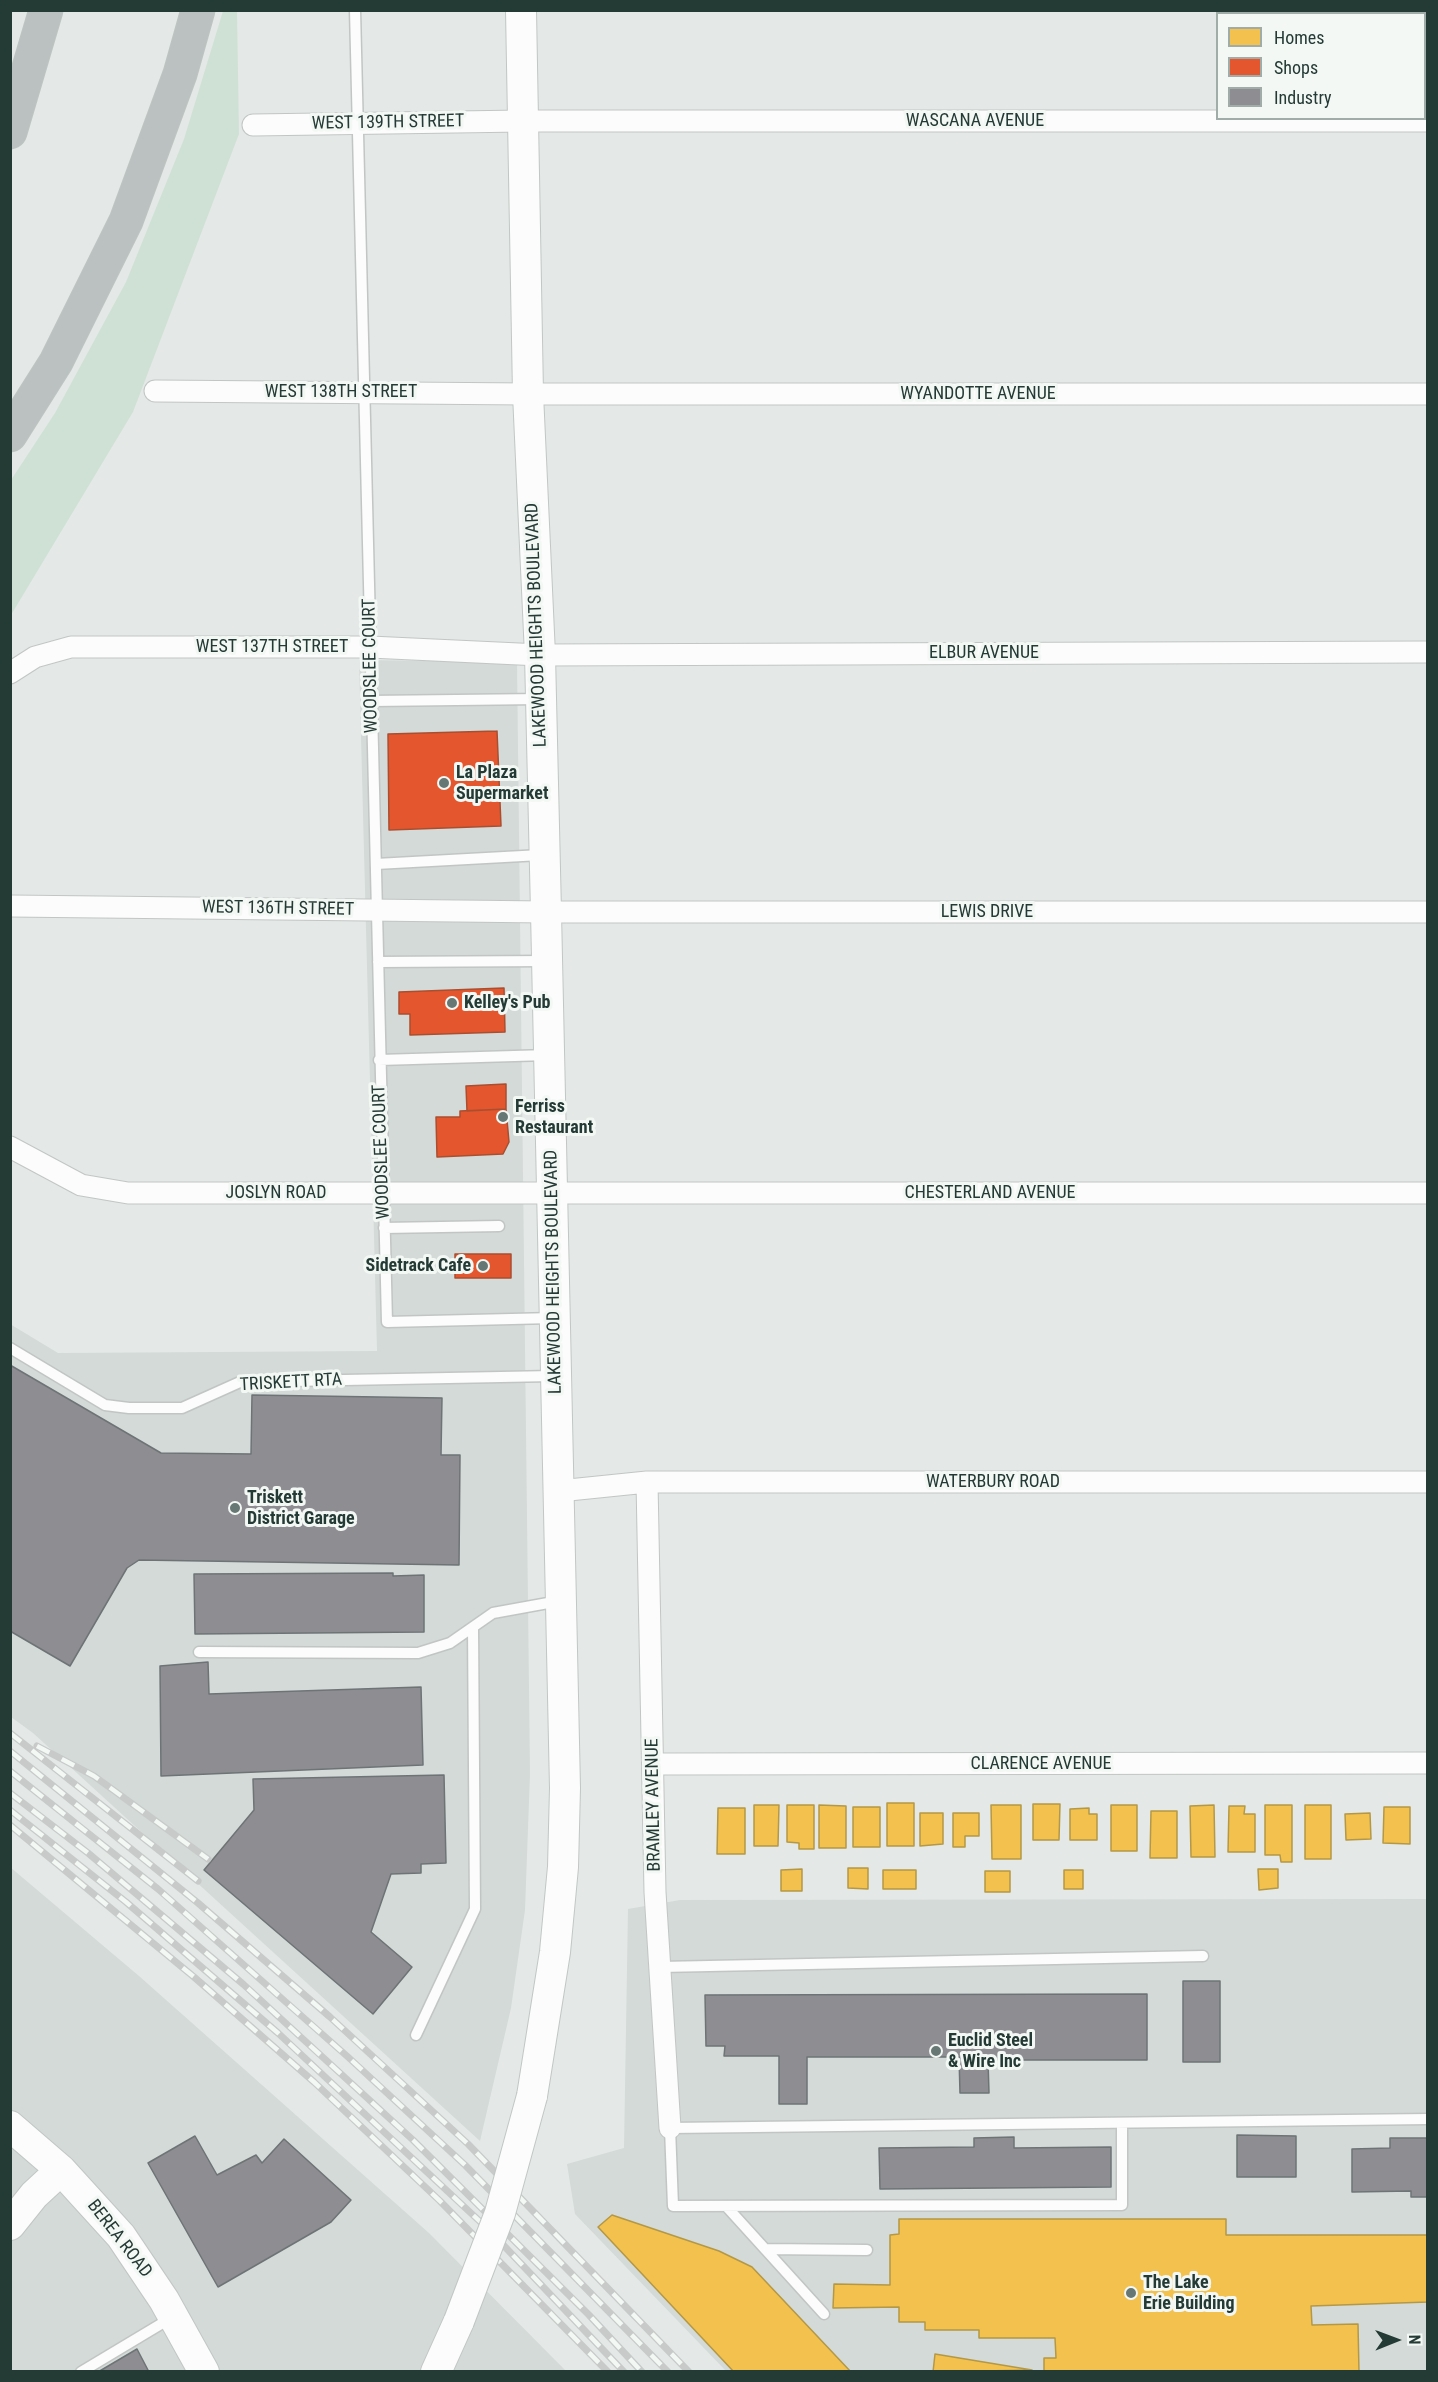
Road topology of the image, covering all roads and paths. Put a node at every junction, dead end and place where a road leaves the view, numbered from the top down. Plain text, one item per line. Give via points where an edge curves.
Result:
1 (46, 10) edge
2 (198, 10) edge
3 (355, 10) edge
4 (521, 10) edge
5 (523, 121) junction
6 (1428, 121) edge
7 (358, 124) junction
8 (253, 126) dead end
9 (10, 132) edge
10 (155, 391) dead end
11 (364, 391) junction
12 (528, 394) junction
13 (1428, 394) edge
14 (10, 435) edge
15 (370, 647) junction
16 (1428, 652) edge
17 (540, 655) junction
18 (10, 673) edge
19 (541, 699) junction
20 (372, 700) junction
21 (545, 855) junction
22 (376, 864) junction
23 (10, 906) edge
24 (377, 910) junction
25 (546, 912) junction
26 (1428, 912) edge
27 (547, 961) junction
28 (378, 962) junction
29 (548, 1055) junction
30 (379, 1060) junction
31 (10, 1147) edge
32 (384, 1193) junction
33 (552, 1193) junction
34 (1428, 1193) edge
35 (499, 1226) dead end
36 (384, 1228) junction
37 (554, 1318) junction
38 (10, 1348) edge
39 (555, 1376) junction
40 (647, 1482) junction
41 (1428, 1482) edge
42 (559, 1491) junction
43 (561, 1600) junction
44 (473, 1627) junction
45 (199, 1652) dead end
46 (1428, 1763) edge
47 (654, 1764) junction
48 (1203, 1956) dead end
49 (660, 1967) junction
50 (416, 2035) dead end
51 (1428, 2118) edge
52 (1122, 2124) junction
53 (10, 2126) edge
54 (670, 2128) junction
55 (61, 2170) junction
56 (726, 2206) junction
57 (10, 2225) edge
58 (765, 2249) junction
59 (867, 2250) dead end
60 (824, 2314) dead end
61 (174, 2316) junction
62 (81, 2372) edge
63 (204, 2372) edge
64 (436, 2372) edge

1 - 9 highway
2 - 14 highway via 180,74 126,221 56,362
3 - 7 lane, WOODSLEE COURT
4 - 5 main road, LAKEWOOD HEIGHTS BOULEVARD
5 - 6 street, WASCANA AVENUE
5 - 7 street, WEST 139TH STREET
5 - 12 main road, LAKEWOOD HEIGHTS BOULEVARD
7 - 8 street, WEST 139TH STREET
7 - 11 lane, WOODSLEE COURT
10 - 11 street, WEST 138TH STREET
11 - 12 street, WEST 138TH STREET
11 - 15 lane, WOODSLEE COURT
12 - 13 street, WYANDOTTE AVENUE
12 - 17 main road, LAKEWOOD HEIGHTS BOULEVARD
15 - 17 street, WEST 137TH STREET
15 - 18 street, WEST 137TH STREET via 71,647 35,657
15 - 20 lane, WOODSLEE COURT
16 - 17 street, ELBUR AVENUE
17 - 19 main road, LAKEWOOD HEIGHTS BOULEVARD
19 - 20 lane
19 - 21 main road, LAKEWOOD HEIGHTS BOULEVARD
20 - 22 lane, WOODSLEE COURT
21 - 22 lane
21 - 25 main road, LAKEWOOD HEIGHTS BOULEVARD
22 - 24 lane, WOODSLEE COURT
23 - 24 street, WEST 136TH STREET
24 - 25 street, WEST 136TH STREET
24 - 28 lane, WOODSLEE COURT
25 - 26 street, LEWIS DRIVE
25 - 27 main road, LAKEWOOD HEIGHTS BOULEVARD
27 - 28 lane
27 - 29 main road, LAKEWOOD HEIGHTS BOULEVARD
28 - 30 lane, WOODSLEE COURT
29 - 30 lane
29 - 33 main road, LAKEWOOD HEIGHTS BOULEVARD
30 - 32 lane, WOODSLEE COURT
31 - 32 street, JOSLYN ROAD via 81,1185 128,1193
32 - 33 street, JOSLYN ROAD
32 - 36 lane, WOODSLEE COURT
33 - 34 street, CHESTERLAND AVENUE
33 - 37 main road, LAKEWOOD HEIGHTS BOULEVARD
35 - 36 lane
36 - 37 lane, WOODSLEE COURT via 387,1322
37 - 39 main road, LAKEWOOD HEIGHTS BOULEVARD
38 - 39 lane, TRISKETT RTA via 105,1405 129,1408 182,1408 240,1382
39 - 42 main road, LAKEWOOD HEIGHTS BOULEVARD
40 - 41 street, WATERBURY ROAD
40 - 42 street, WATERBURY ROAD
40 - 47 street, BRAMLEY AVENUE
42 - 43 main road, LAKEWOOD HEIGHTS BOULEVARD
43 - 44 lane via 493,1613
43 - 64 main road, LAKEWOOD HEIGHTS BOULEVARD, bridge via 563,1867 555,1952 532,2096 500,2213
44 - 45 lane via 450,1643 418,1653
44 - 50 lane via 475,1909
46 - 47 street, CLARENCE AVENUE
47 - 49 street, BRAMLEY AVENUE
48 - 49 lane
49 - 54 street, BRAMLEY AVENUE
51 - 52 lane
52 - 54 lane
52 - 56 lane via 1122,2205
53 - 55 main road, BEREA ROAD
54 - 56 lane via 673,2206
55 - 57 main road
55 - 61 main road, BEREA ROAD via 120,2236
56 - 58 lane
58 - 59 lane
58 - 60 lane
61 - 62 lane
61 - 63 main road, BEREA ROAD

